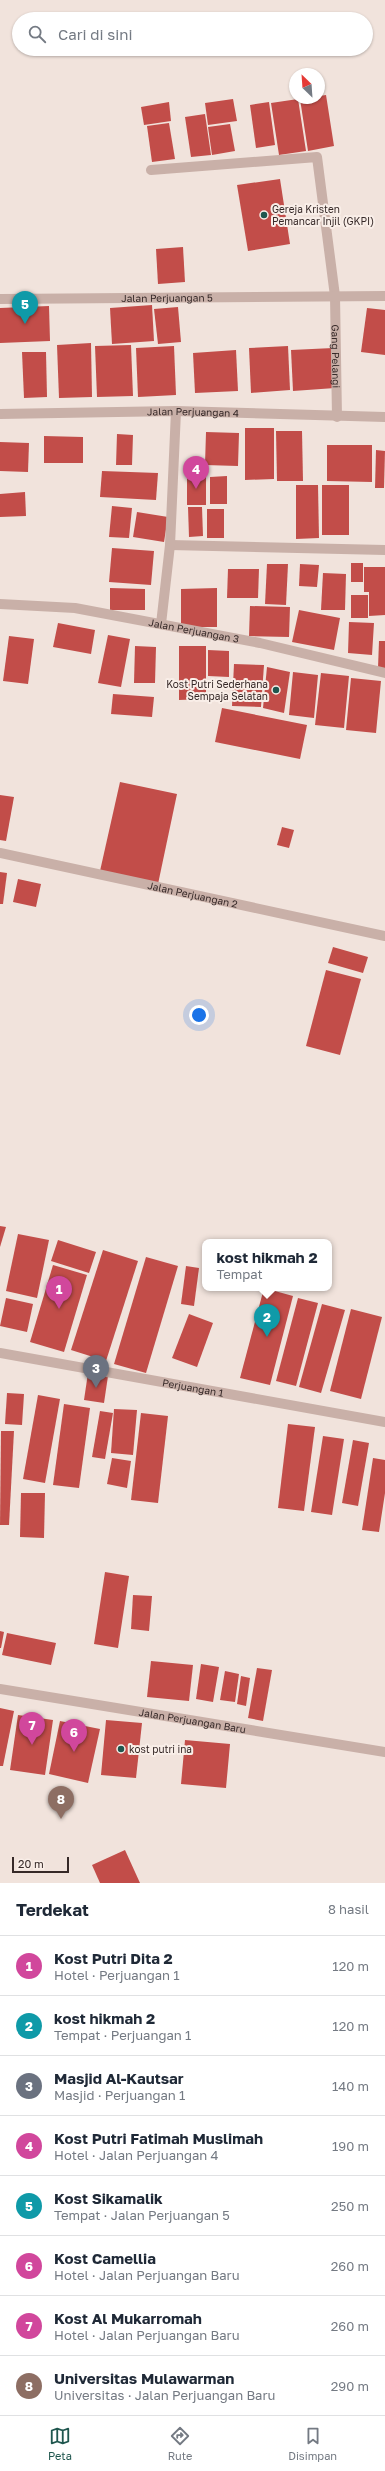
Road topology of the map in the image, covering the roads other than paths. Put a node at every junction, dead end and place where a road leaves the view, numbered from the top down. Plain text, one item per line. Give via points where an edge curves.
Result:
1 (151, 170) dead end
2 (335, 296) junction
3 (385, 296) edge
4 (0, 299) edge
5 (176, 411) junction
6 (0, 414) edge
7 (337, 417) junction
8 (385, 417) edge
9 (170, 545) junction
10 (385, 550) edge
11 (0, 604) edge
12 (161, 624) junction
13 (385, 673) edge
14 (0, 853) edge
15 (385, 936) edge
16 (0, 1353) edge
17 (385, 1422) edge
18 (0, 1689) edge
19 (385, 1752) edge

1 - 2 street, Gang Pelangi via 317,157
2 - 3 street, Jalan Perjuangan 5
2 - 4 street, Jalan Perjuangan 5
2 - 7 street, Gang Pelangi
5 - 6 street, Jalan Perjuangan 4
5 - 7 street, Jalan Perjuangan 4
5 - 9 street
7 - 8 street, Jalan Perjuangan 4
9 - 10 street
9 - 12 street
11 - 12 street, Jalan Perjuangan 3 via 75,608
12 - 13 street, Jalan Perjuangan 3 via 260,643
14 - 15 street, Jalan Perjuangan 2
16 - 17 street, Perjuangan 1
18 - 19 street, Jalan Perjuangan Baru

